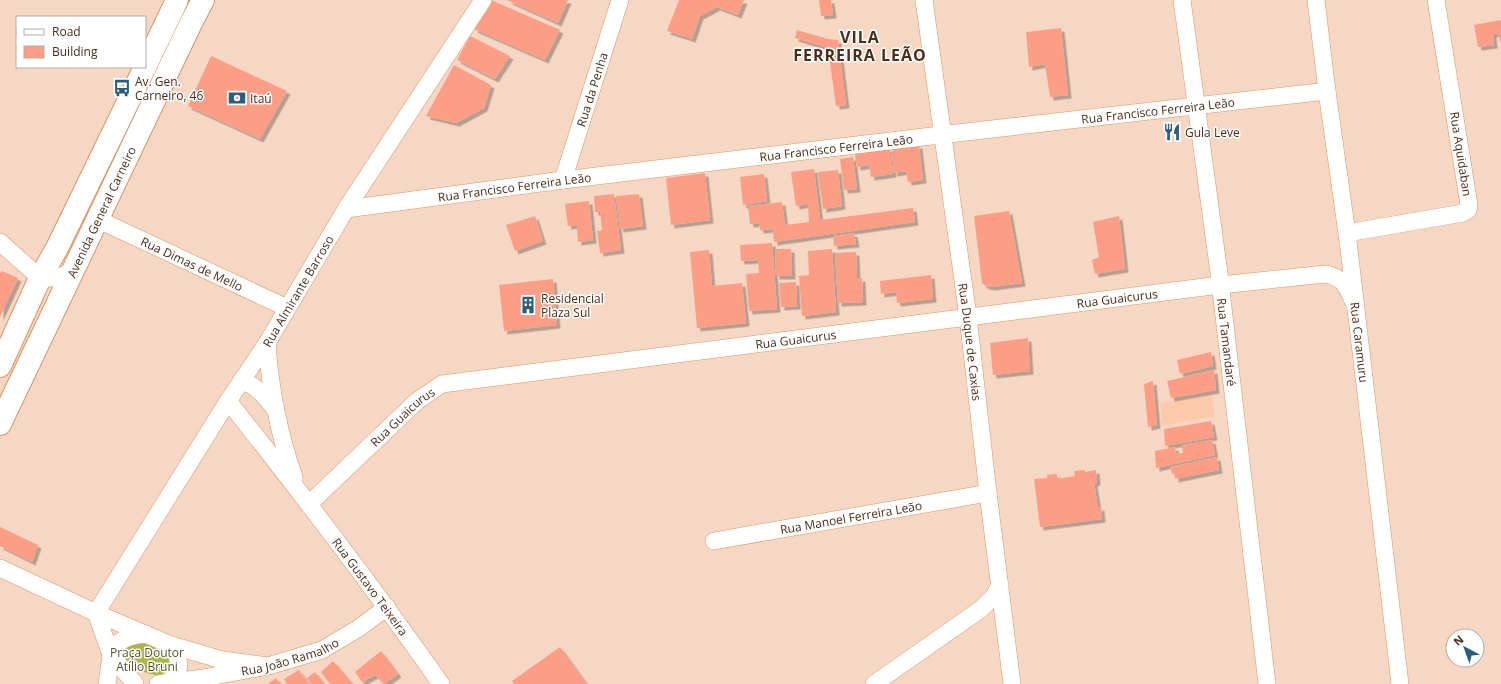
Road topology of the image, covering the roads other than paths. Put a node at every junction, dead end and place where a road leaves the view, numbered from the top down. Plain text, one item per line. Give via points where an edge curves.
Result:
1 (177, 0) edge
2 (203, 0) edge
3 (483, 0) edge
4 (620, 0) edge
5 (924, 0) edge
6 (1182, 0) edge
7 (1316, 0) edge
8 (1436, 0) edge
9 (146, 65) edge
10 (145, 68) edge
11 (1327, 90) junction
12 (1196, 106) junction
13 (942, 134) junction
14 (563, 180) junction
15 (346, 209) junction
16 (98, 219) junction
17 (1347, 237) junction
18 (0, 242) edge
19 (74, 268) junction
20 (1326, 274) junction
21 (40, 278) junction
22 (1220, 285) junction
23 (1354, 303) junction
24 (287, 308) junction
25 (968, 317) junction
26 (267, 343) junction
27 (0, 366) edge
28 (241, 381) junction
29 (228, 401) junction
30 (276, 410) junction
31 (0, 424) edge
32 (299, 490) junction
33 (988, 493) junction
34 (309, 504) junction
35 (714, 541) dead end
36 (0, 568) edge
37 (114, 583) junction
38 (1000, 585) junction
39 (387, 607) junction
40 (96, 613) junction
41 (118, 622) junction
42 (146, 634) junction
43 (171, 645) junction
44 (111, 655) junction
45 (268, 666) junction
46 (107, 684) edge
47 (135, 684) edge
48 (158, 684) edge
49 (168, 684) edge
50 (441, 684) edge
51 (874, 684) edge
52 (1012, 684) edge
53 (1266, 684) edge
54 (1400, 684) edge

1 - 9 main road, Avenida General Carneiro
2 - 16 main road, Avenida General Carneiro
3 - 15 street, Rua Almirante Barroso
4 - 14 street, Rua da Penha
5 - 13 street, Rua Duque de Caxias
6 - 12 street, Rua Tamandaré
7 - 11 street, Rua Caramuru
8 - 17 street, Rua Aquidaban via 1468,210
10 - 21 main road, Avenida General Carneiro
11 - 12 street, Rua Francisco Ferreira Leão
11 - 17 street, Rua Caramuru
12 - 13 street, Rua Francisco Ferreira Leão
12 - 22 street, Rua Tamandaré
13 - 14 street, Rua Francisco Ferreira Leão
13 - 25 street, Rua Duque de Caxias
14 - 15 street, Rua Francisco Ferreira Leão
15 - 24 street, Rua Almirante Barroso
16 - 19 main road, Avenida General Carneiro
16 - 24 street, Rua Dimas de Mello
17 - 20 street via 1342,261
17 - 23 street, Rua Caramuru
18 - 21 street
19 - 21 street via 69,273 55,278
19 - 31 main road, Avenida General Carneiro
20 - 22 street, Rua Guaicurus
20 - 23 street via 1341,279
21 - 27 main road, Avenida General Carneiro
22 - 25 street, Rua Guaicurus
22 - 53 street, Rua Tamandaré
23 - 54 street, Rua Caramuru
24 - 26 street, Rua Almirante Barroso
25 - 33 street, Rua Duque de Caxias
25 - 34 street, Rua Guaicurus via 442,384 417,401
26 - 28 street, Rua Almirante Barroso
26 - 30 street, Rua Gustavo Teixeira
28 - 29 street, Rua Almirante Barroso
28 - 30 street, Rua Gustavo Teixeira via 256,387
29 - 32 street, Rua Gustavo Teixeira
29 - 37 street, Rua Almirante Barroso
30 - 32 street, Rua Gustavo Teixeira via 285,452
32 - 34 street, Rua Gustavo Teixeira
33 - 35 street, Rua Manoel Ferreira Leão
33 - 38 street, Rua Duque de Caxias
34 - 39 street, Rua Gustavo Teixeira
36 - 40 street
37 - 40 street, Rua Almirante Barroso
37 - 41 street, Rua Almirante Barroso via 109,604 112,615
38 - 51 street via 994,596 981,609
38 - 52 street, Rua Duque de Caxias
39 - 45 street, Rua João Ramalho via 359,628 322,650
39 - 50 street, Rua Gustavo Teixeira
40 - 41 street
40 - 44 street
41 - 42 street
42 - 43 street
42 - 44 street via 132,635 124,639 116,644
43 - 45 street via 222,660
43 - 49 street via 178,656 179,672
44 - 46 street
44 - 47 street
45 - 49 street, Rua João Ramalho
48 - 49 street, Rua João Ramalho

